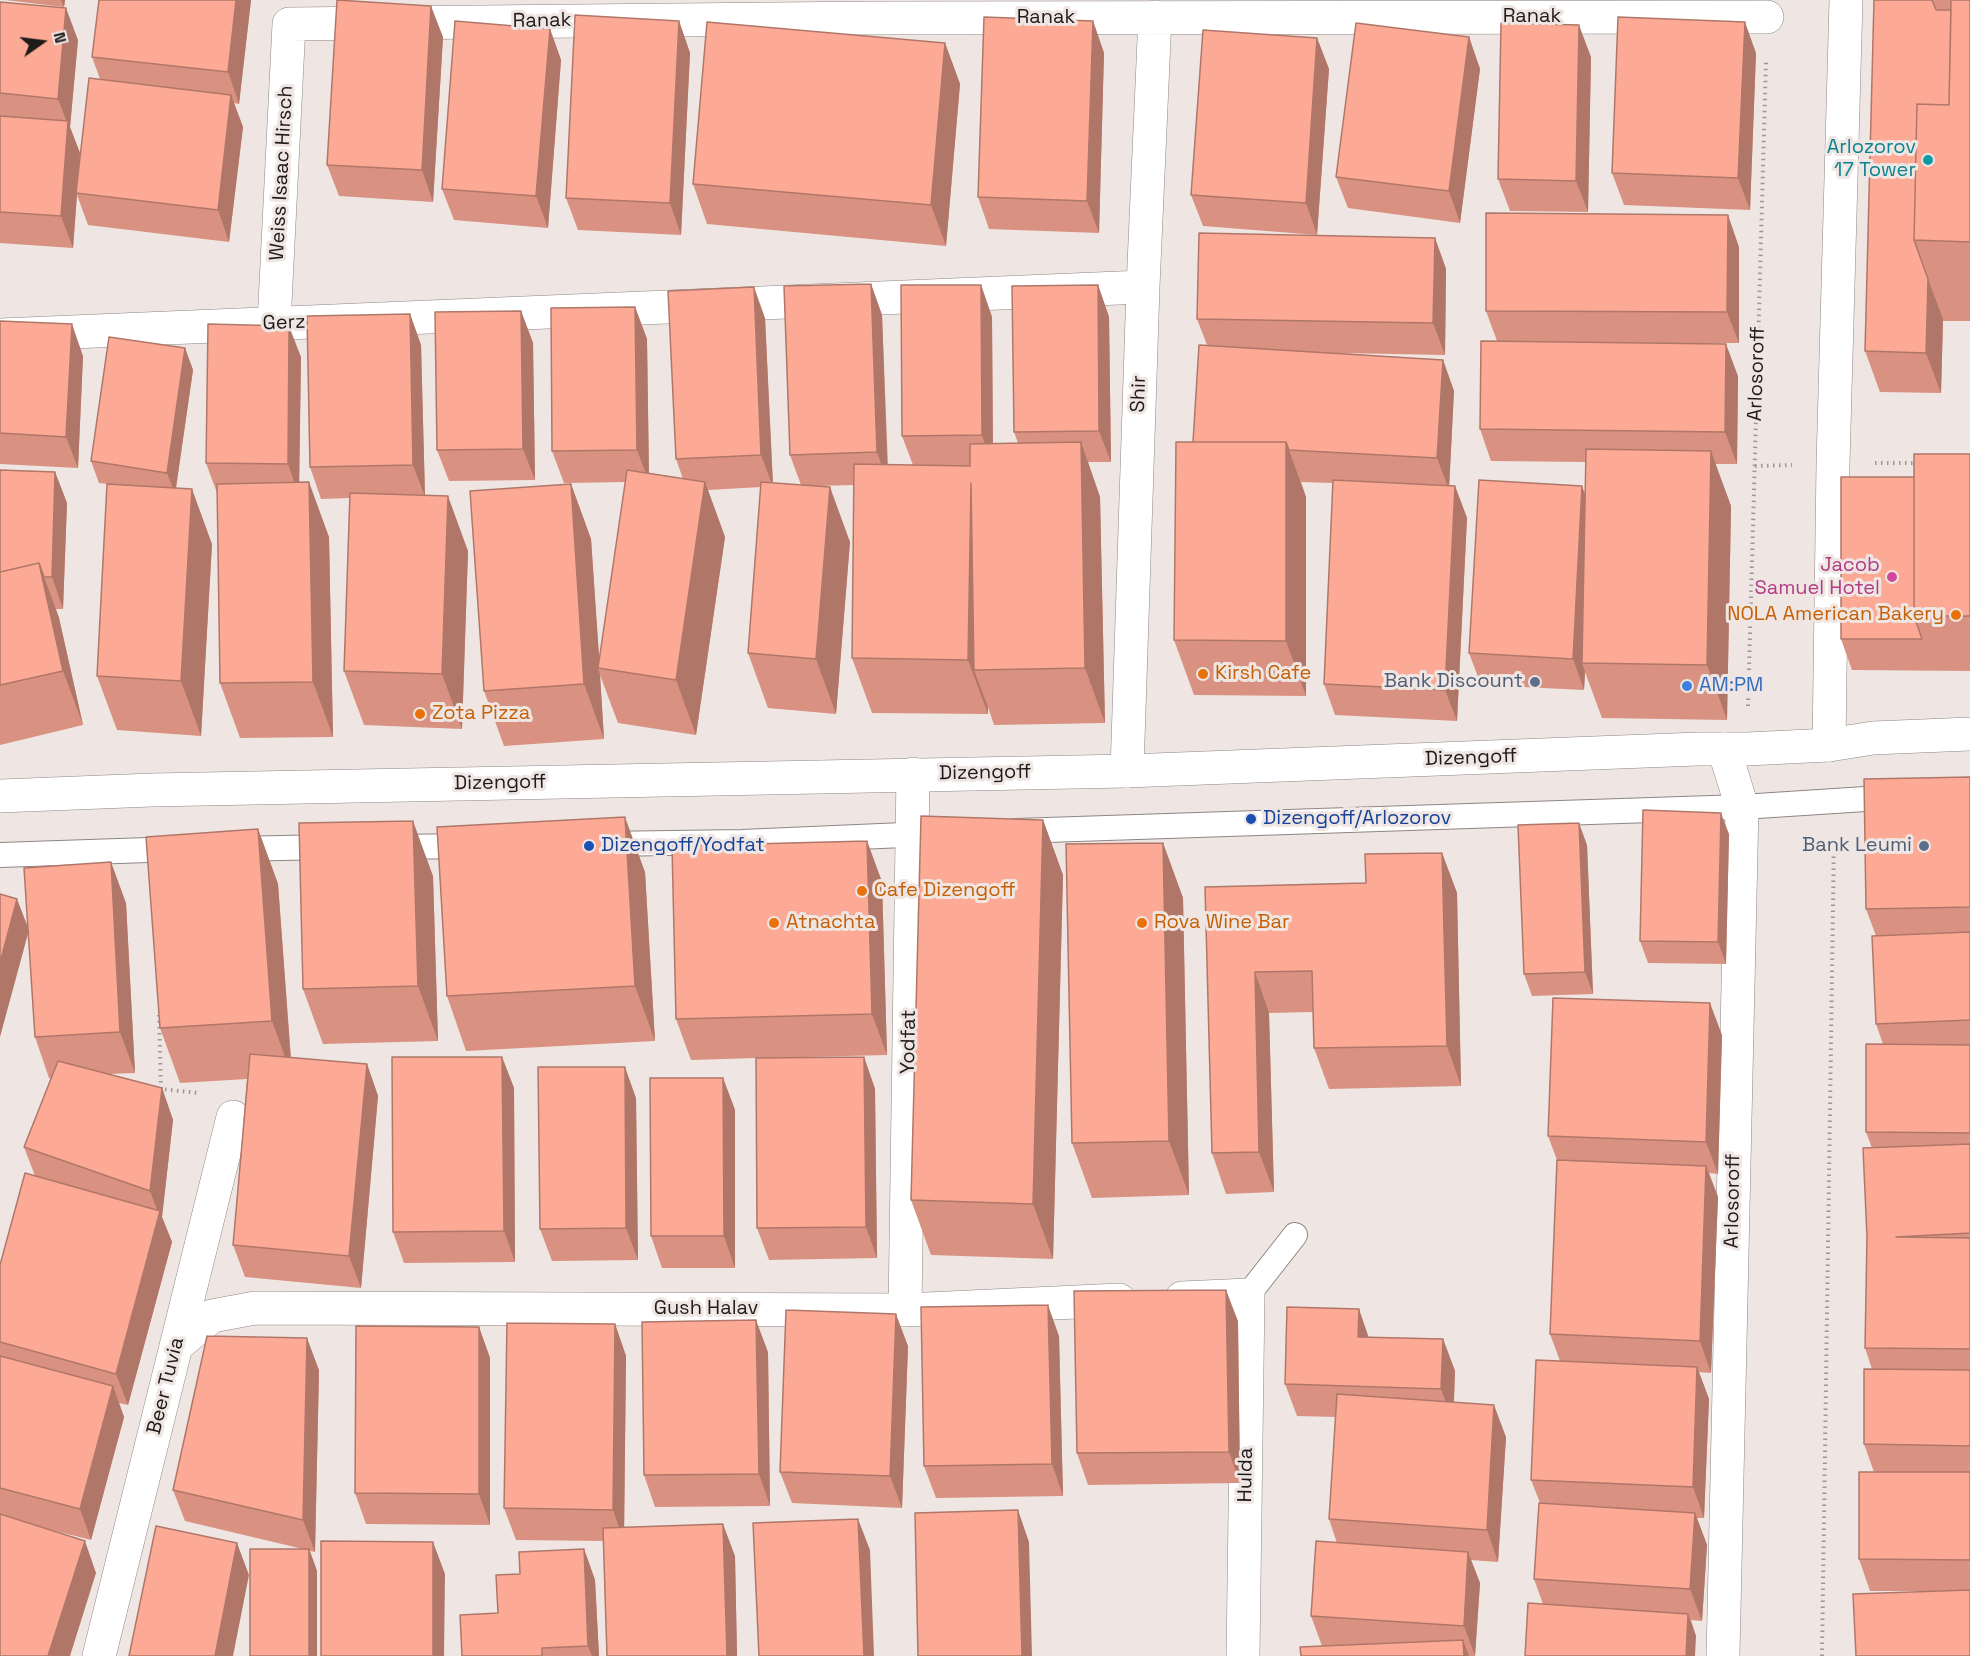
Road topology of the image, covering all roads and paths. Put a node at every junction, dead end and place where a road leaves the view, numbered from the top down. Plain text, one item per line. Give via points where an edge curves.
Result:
1 (1846, 0) edge
2 (871, 9) edge
3 (1767, 17) joint
4 (1155, 18) junction
5 (289, 24) joint
6 (1143, 287) junction
7 (274, 323) junction
8 (0, 335) edge
9 (1970, 734) edge
10 (1829, 745) junction
11 (1735, 749) junction
12 (1127, 771) junction
13 (913, 774) junction
14 (0, 796) edge
15 (1916, 796) edge
16 (1834, 800) junction
17 (1742, 807) junction
18 (995, 832) edge
19 (947, 834) edge
20 (911, 835) junction
21 (575, 844) edge
22 (491, 845) edge
23 (347, 847) edge
24 (371, 847) edge
25 (0, 855) edge
26 (159, 1005) edge
27 (233, 1117) joint
28 (1295, 1235) dead end
29 (1248, 1295) junction
30 (905, 1310) junction
31 (176, 1346) junction
32 (99, 1656) edge
33 (1243, 1656) edge
34 (1723, 1656) edge
35 (1822, 1656) edge

1 - 10 street
2 - 4 street, Ranak
2 - 5 street, Ranak
3 - 4 street, Ranak
3 - 11 path, Arlosoroff
4 - 6 street, Shir
5 - 7 street, Weiss Isaac Hirsch
6 - 7 street, Gerz
6 - 12 street, Shir
7 - 8 street, Gerz
9 - 10 street, Dizengoff via 1873,738
10 - 11 street, Dizengoff
11 - 12 street, Dizengoff
11 - 17 street, Arlosoroff
12 - 13 street, Dizengoff
13 - 14 street, Dizengoff
13 - 20 street, Yodfat
15 - 16 lane
16 - 17 lane
16 - 35 path
17 - 18 lane
17 - 34 street, Arlosoroff
19 - 20 lane
20 - 21 lane
20 - 30 street, Yodfat
22 - 24 lane
23 - 25 lane
26 - 27 path via 161,1089 236,1097
27 - 31 street, Beer Tuvia
28 - 29 lane
29 - 30 street, Gush Halav
29 - 33 street, Hulda
30 - 31 street, Gush Halav via 255,1308 212,1316
31 - 32 street, Beer Tuvia

